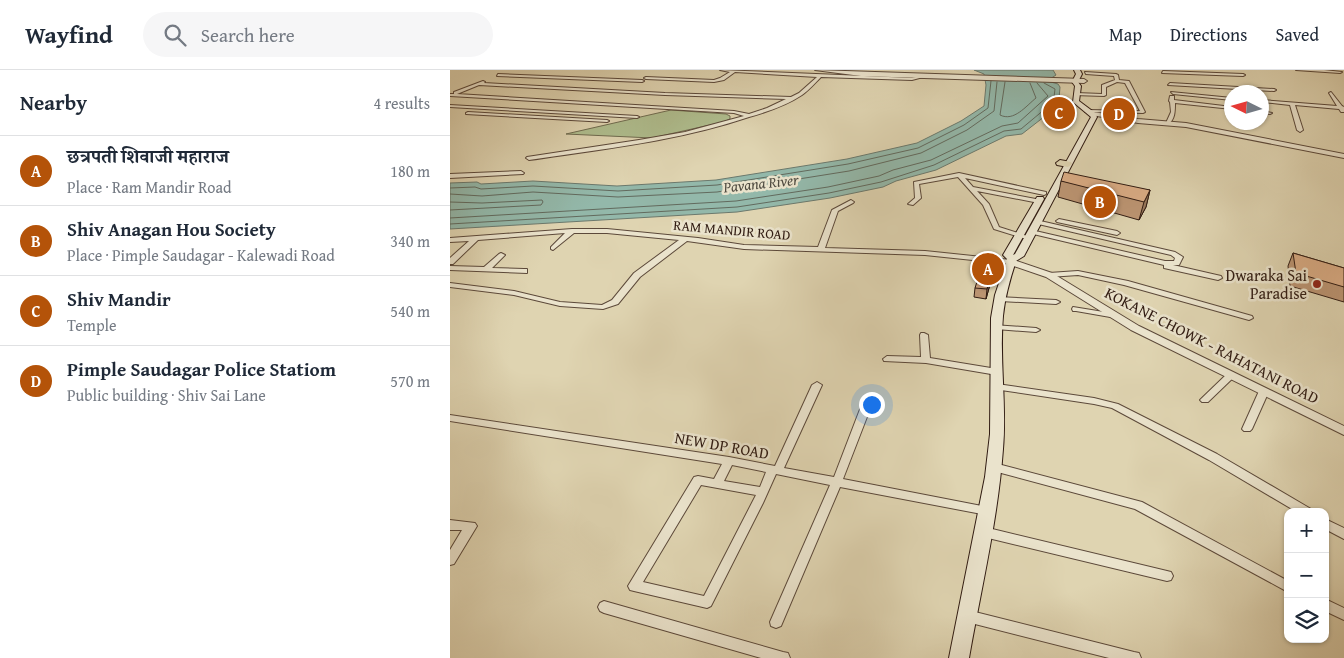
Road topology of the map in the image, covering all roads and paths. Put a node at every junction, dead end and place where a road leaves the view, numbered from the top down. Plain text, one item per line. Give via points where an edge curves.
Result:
1 (501, 70) edge
2 (722, 70) edge
3 (835, 70) edge
4 (1077, 70) edge
5 (1120, 70) edge
6 (1298, 70) edge
7 (734, 71) edge
8 (1162, 71) edge
9 (1340, 72) dead end
10 (819, 73) edge
11 (848, 74) junction
12 (498, 75) junction
13 (1243, 75) dead end
14 (960, 76) junction
15 (1081, 78) edge
16 (1117, 78) junction
17 (645, 79) junction
18 (479, 84) junction
19 (1170, 84) junction
20 (1274, 90) dead end
21 (627, 92) junction
22 (1173, 93) junction
23 (1331, 93) dead end
24 (1076, 94) junction
25 (450, 95) edge
26 (792, 98) junction
27 (1224, 98) edge
28 (1171, 101) junction
29 (1269, 101) edge
30 (1292, 104) junction
31 (610, 105) junction
32 (450, 106) edge
33 (1224, 107) edge
34 (1342, 108) edge
35 (450, 112) edge
36 (1090, 112) junction
37 (1344, 114) edge
38 (749, 116) junction
39 (637, 117) dead end
40 (607, 122) dead end
41 (1168, 123) junction
42 (1300, 130) dead end
43 (1344, 156) edge
44 (529, 158) dead end
45 (1064, 163) junction
46 (521, 173) dead end
47 (450, 176) edge
48 (959, 176) junction
49 (971, 188) junction
50 (1044, 193) junction
51 (1039, 201) junction
52 (851, 202) dead end
53 (911, 204) dead end
54 (1038, 220) junction
55 (572, 231) junction
56 (1117, 233) dead end
57 (1025, 235) junction
58 (476, 238) junction
59 (685, 239) junction
60 (453, 240) edge
61 (450, 245) edge
62 (553, 248) dead end
63 (821, 250) junction
64 (502, 255) dead end
65 (1012, 261) junction
66 (450, 262) edge
67 (450, 268) edge
68 (485, 270) junction
69 (524, 271) dead end
70 (1049, 275) junction
71 (1218, 278) dead end
72 (450, 285) edge
73 (1000, 299) junction
74 (1056, 302) dead end
75 (1076, 308) dead end
76 (1116, 316) junction
77 (1250, 318) dead end
78 (996, 327) junction
79 (1036, 330) dead end
80 (924, 334) dead end
81 (888, 359) dead end
82 (926, 360) junction
83 (997, 372) junction
84 (1232, 375) junction
85 (817, 385) dead end
86 (997, 387) junction
87 (1264, 391) junction
88 (1205, 400) dead end
89 (868, 404) dead end
90 (450, 418) edge
91 (1247, 429) dead end
92 (1344, 431) edge
93 (729, 461) junction
94 (994, 467) junction
95 (776, 470) junction
96 (837, 482) junction
97 (717, 483) junction
98 (763, 492) junction
99 (1300, 508) edge
100 (988, 511) junction
101 (450, 525) edge
102 (1329, 525) edge
103 (984, 532) junction
104 (1344, 534) edge
105 (450, 560) edge
106 (1167, 576) dead end
107 (1284, 585) edge
108 (604, 607) dead end
109 (1329, 607) edge
110 (1344, 614) edge
111 (967, 616) junction
112 (776, 622) dead end
113 (783, 658) edge
114 (959, 658) edge
115 (1134, 658) edge

1 - 12 street
2 - 7 street
3 - 11 street
4 - 15 main road
5 - 16 street
6 - 9 street
7 - 10 street
7 - 17 street via 714,81
8 - 13 street
8 - 19 street
10 - 11 street
10 - 26 street via 816,82
11 - 14 street
11 - 14 street
12 - 17 street
12 - 18 street
14 - 15 street
15 - 16 street
15 - 24 main road
16 - 24 street via 1104,86 1104,95
16 - 36 street via 1127,82 1142,112
17 - 21 street
18 - 21 street
18 - 25 street
19 - 20 street
19 - 22 street
21 - 26 street
21 - 31 street
22 - 27 street
22 - 28 street
23 - 34 street
24 - 36 main road via 1076,102
25 - 31 street
26 - 38 street
28 - 33 street
28 - 41 street via 1173,112
29 - 30 street
30 - 34 street
30 - 42 street
31 - 38 street via 734,112
32 - 39 street
34 - 37 street
35 - 40 street
36 - 41 street
36 - 45 main road
38 - 44 street via 657,140
41 - 43 street
45 - 50 main road
45 - 54 main road
46 - 47 street
48 - 49 street
48 - 50 street
48 - 53 street via 916,183 918,198
49 - 51 street
49 - 57 street via 986,204 996,228
50 - 51 main road
51 - 57 main road
52 - 63 street via 835,210
54 - 56 street
54 - 57 main road
54 - 57 street via 1166,251 1179,257 1176,262 1165,263
55 - 58 street, RAM MANDIR ROAD
55 - 59 street, RAM MANDIR ROAD
55 - 62 street
57 - 65 main road via 1019,256
57 - 71 street
58 - 60 street, RAM MANDIR ROAD
58 - 66 street
59 - 63 street, RAM MANDIR ROAD via 744,247
59 - 72 street via 637,275 615,302 603,307 560,304 514,293
60 - 61 street
63 - 65 street, RAM MANDIR ROAD via 925,253
64 - 68 street
65 - 70 street, KOKANE CHOWK - RAHATANI ROAD
65 - 73 main road
67 - 68 street
68 - 69 street
70 - 76 street, KOKANE CHOWK - RAHATANI ROAD
70 - 77 street via 1086,274
73 - 74 street
73 - 78 main road
75 - 76 street
76 - 84 street, KOKANE CHOWK - RAHATANI ROAD
78 - 79 street
78 - 83 main road
80 - 82 street
81 - 82 street
82 - 83 street
83 - 86 main road
84 - 87 street, KOKANE CHOWK - RAHATANI ROAD
84 - 88 street
85 - 95 street
86 - 94 main road
86 - 99 street via 1116,406 1214,457
87 - 91 street
87 - 92 street, KOKANE CHOWK - RAHATANI ROAD
89 - 96 street
90 - 93 street, NEW DP ROAD
93 - 95 street, NEW DP ROAD
93 - 97 street
94 - 100 main road
94 - 107 street via 1138,505
95 - 96 street, NEW DP ROAD
95 - 98 street
96 - 100 street, NEW DP ROAD
96 - 112 street
97 - 98 street
97 - 98 street via 698,480 634,586 707,602
100 - 103 main road
101 - 105 street via 471,526
102 - 104 street
103 - 106 street
103 - 111 main road
108 - 113 street
109 - 110 street
111 - 114 main road
111 - 115 street

